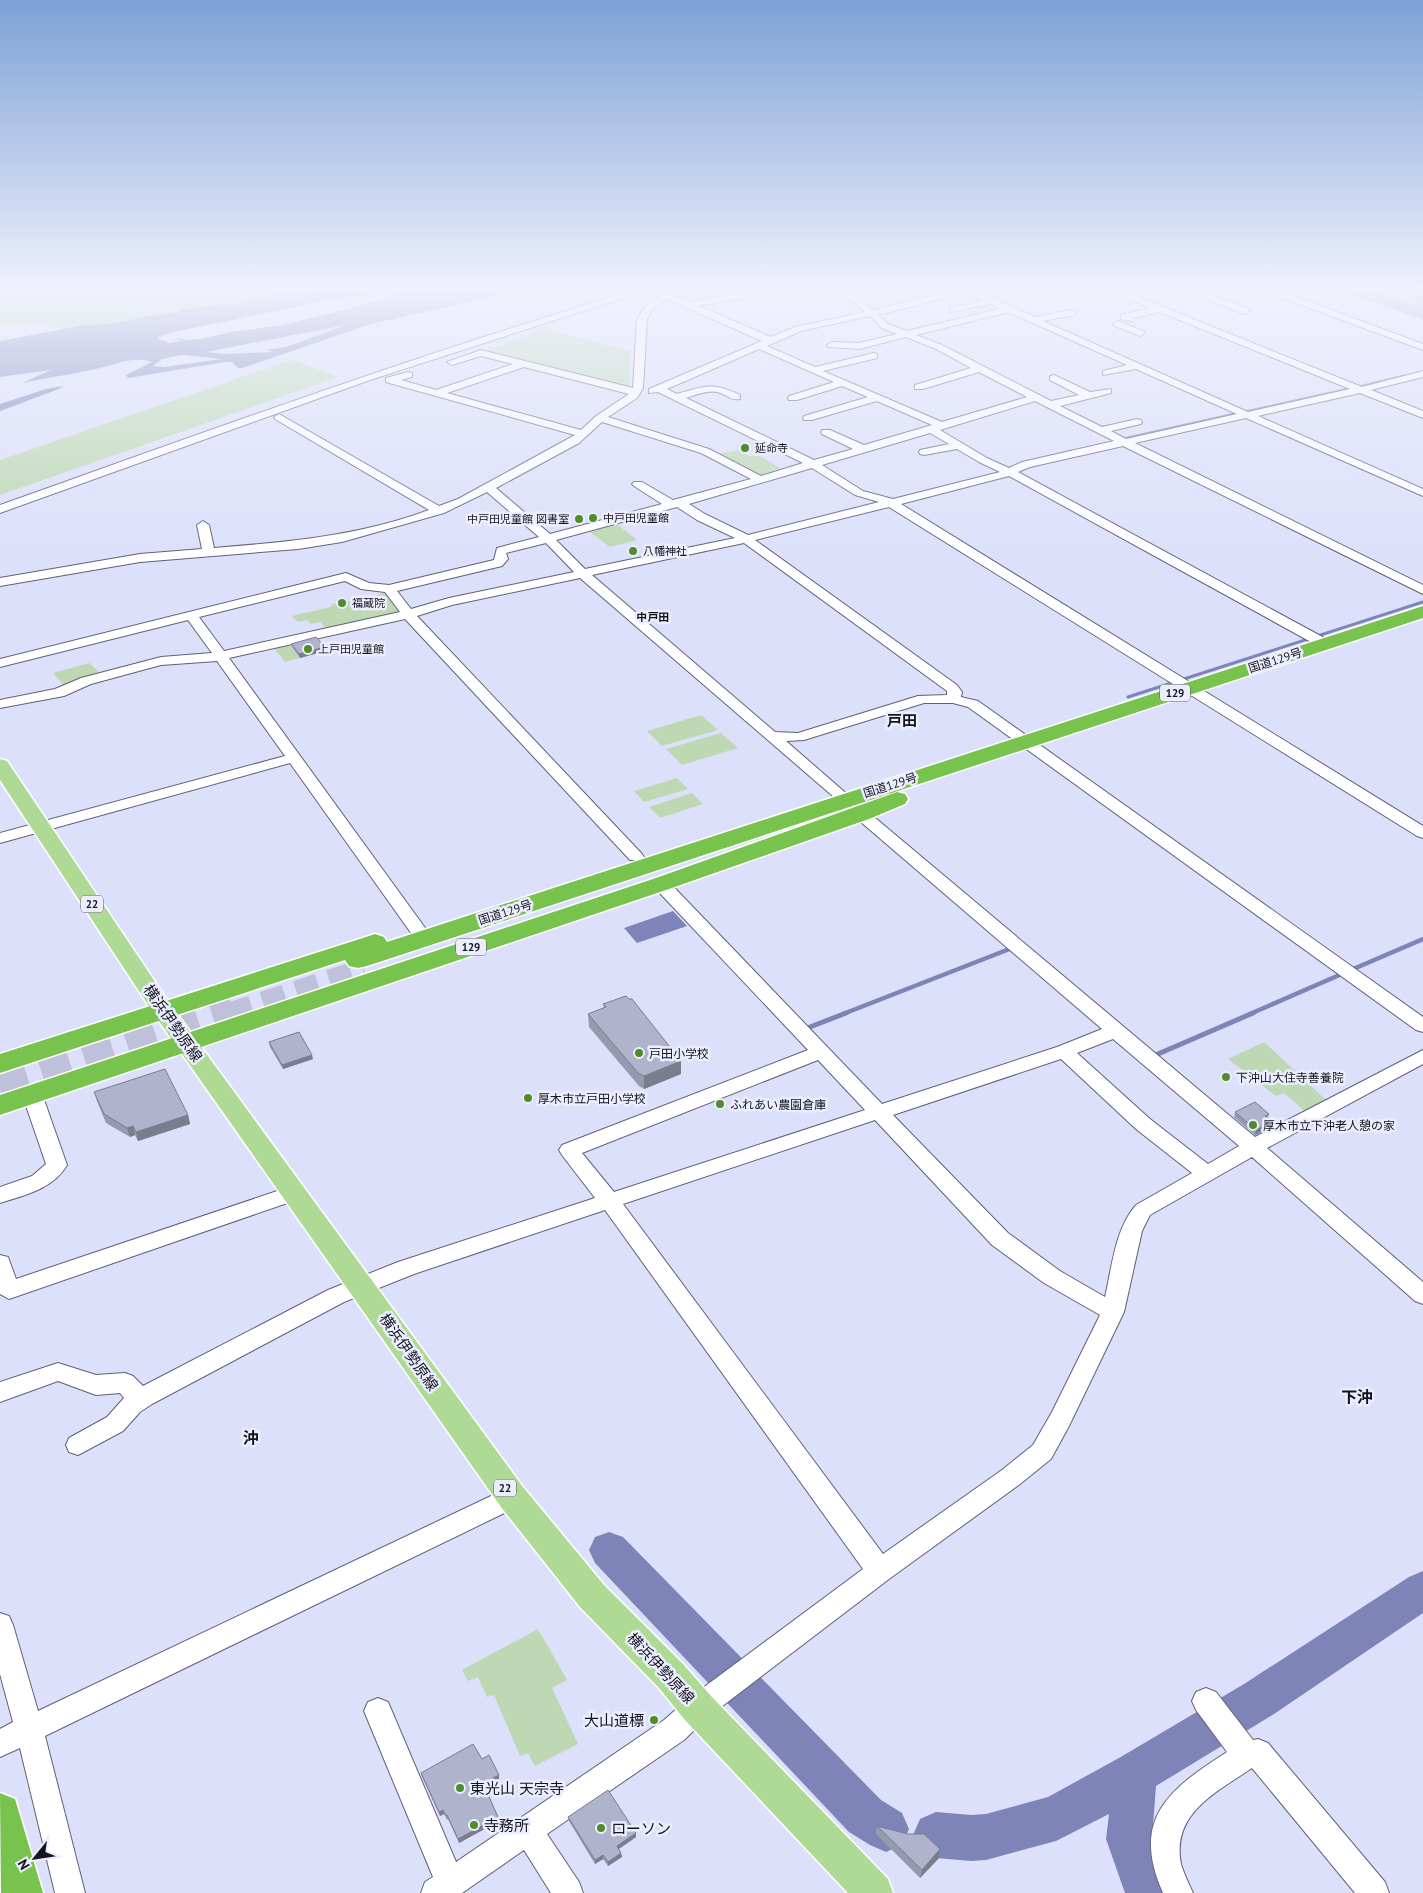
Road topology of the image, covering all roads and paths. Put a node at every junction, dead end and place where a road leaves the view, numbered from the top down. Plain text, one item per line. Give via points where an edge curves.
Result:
1 (365, 378) edge
2 (396, 378) edge
3 (480, 378) edge
4 (577, 378) edge
5 (639, 378) edge
6 (684, 378) edge
7 (833, 378) edge
8 (945, 378) edge
9 (1000, 378) edge
10 (1165, 378) edge
11 (1331, 378) edge
12 (1406, 378) edge
13 (1055, 380) dead end
14 (842, 382) junction
15 (919, 386) dead end
16 (659, 389) junction
17 (1360, 390) junction
18 (1107, 392) dead end
19 (436, 393) junction
20 (634, 394) junction
21 (1090, 396) junction
22 (736, 397) dead end
23 (678, 398) junction
24 (792, 398) dead end
25 (877, 398) junction
26 (1035, 398) junction
27 (1049, 405) junction
28 (1245, 414) junction
29 (1423, 415) edge
30 (279, 417) dead end
31 (815, 417) dead end
32 (600, 418) junction
33 (1130, 424) dead end
34 (937, 427) junction
35 (1101, 430) junction
36 (584, 434) junction
37 (827, 434) dead end
38 (1123, 442) junction
39 (958, 445) junction
40 (863, 450) junction
41 (924, 452) dead end
42 (812, 464) junction
43 (1010, 472) junction
44 (760, 480) junction
45 (638, 484) dead end
46 (488, 487) junction
47 (1423, 493) edge
48 (675, 503) junction
49 (891, 503) junction
50 (0, 509) edge
51 (440, 511) junction
52 (206, 529) dead end
53 (548, 538) junction
54 (746, 539) junction
55 (209, 553) junction
56 (583, 574) junction
57 (0, 582) edge
58 (389, 589) junction
59 (1423, 590) edge
60 (1423, 612) edge
61 (408, 614) junction
62 (191, 615) junction
63 (1423, 620) edge
64 (1316, 640) junction
65 (219, 656) junction
66 (0, 663) edge
67 (1186, 686) junction
68 (953, 698) junction
69 (0, 704) edge
70 (771, 736) junction
71 (1031, 745) junction
72 (293, 758) junction
73 (0, 765) edge
74 (933, 777) junction
75 (840, 795) junction
76 (861, 814) junction
77 (41, 827) junction
78 (1423, 833) edge
79 (0, 838) edge
80 (636, 857) junction
81 (661, 884) junction
82 (417, 929) junction
83 (361, 965) tunnel mouth
84 (164, 1012) junction
85 (1423, 1026) edge
86 (1112, 1033) junction
87 (186, 1042) junction
88 (1064, 1051) junction
89 (820, 1052) junction
90 (1423, 1056) edge
91 (0, 1064) edge
92 (32, 1094) junction
93 (0, 1105) edge
94 (878, 1113) junction
95 (1253, 1147) junction
96 (1206, 1174) junction
97 (295, 1193) junction
98 (0, 1195) edge
99 (610, 1202) junction
100 (0, 1262) edge
101 (362, 1285) junction
102 (1423, 1295) edge
103 (1113, 1312) junction
104 (0, 1392) edge
105 (141, 1399) junction
106 (78, 1445) dead end
107 (512, 1497) junction
108 (880, 1571) junction
109 (0, 1626) edge
110 (1208, 1704) dead end
111 (698, 1708) junction
112 (378, 1710) dead end
113 (29, 1729) junction
114 (0, 1743) edge
115 (1242, 1748) junction
116 (0, 1814) edge
117 (528, 1831) junction
118 (443, 1888) edge
119 (22, 1893) edge
120 (70, 1893) edge
121 (568, 1893) edge
122 (874, 1893) edge
123 (1178, 1893) edge
124 (1374, 1893) edge

1 - 50 street
2 - 19 street via 390,380
3 - 19 street
4 - 20 street
5 - 20 street
6 - 16 street
7 - 14 street
8 - 15 street
9 - 26 street
10 - 28 street
11 - 17 street
12 - 17 street
13 - 21 street
14 - 24 street
14 - 25 street
16 - 20 street
16 - 23 street
17 - 28 street
17 - 29 street
18 - 21 street
19 - 36 street
20 - 32 street
21 - 27 street
22 - 23 street via 721,388
23 - 42 street
25 - 31 street
25 - 34 street
26 - 27 street
26 - 34 street
27 - 35 street
28 - 38 street
28 - 47 street
30 - 51 street
32 - 36 street
32 - 44 street via 706,451
33 - 35 street
34 - 39 street
34 - 40 street
35 - 38 street
36 - 46 street
37 - 40 street
38 - 43 street via 1026,464
38 - 59 street
39 - 41 street
39 - 43 street
40 - 42 street
42 - 44 street
42 - 49 street via 859,493
43 - 49 street
43 - 64 street
44 - 48 street
45 - 48 street
46 - 51 street
46 - 53 street
48 - 53 street
48 - 54 street
49 - 54 street
49 - 67 street
51 - 55 street via 320,542
52 - 55 street
53 - 56 street
53 - 58 street via 501,552 502,559 498,563
54 - 56 street
54 - 68 street via 952,688 955,692
55 - 57 street via 140,558
56 - 61 street via 449,602
56 - 70 street
58 - 61 street
58 - 62 street via 366,586 346,577
60 - 64 highway, 国道129号 / 129
61 - 65 street
61 - 80 street
62 - 65 street
62 - 66 street
63 - 67 highway, 国道129号 / 129
64 - 67 highway, 国道129号 / 129
65 - 69 street via 161,661 59,693
65 - 72 street
67 - 71 highway, 国道129号 / 129
67 - 78 street
68 - 70 street via 923,700 799,737
68 - 71 street via 979,708
70 - 75 street
71 - 74 highway, 国道129号 / 129
71 - 85 street
72 - 77 street
72 - 82 street
73 - 77 main road, 横浜伊勢原線 / 22
74 - 75 highway, 129
74 - 76 highway, 129
74 - 83 highway, 国道129号 / 129
75 - 80 highway, 129
76 - 81 highway, 129
76 - 86 street
77 - 79 street
77 - 84 main road, 横浜伊勢原線 / 22
80 - 82 highway, 129
81 - 87 highway, 129
81 - 89 street
82 - 84 highway, 129
84 - 87 main road, 横浜伊勢原線 / 22
84 - 91 highway, 129
86 - 88 street
86 - 95 street
87 - 92 highway, 129
87 - 97 main road, 横浜伊勢原線 / 22
88 - 94 street
88 - 96 street via 1143,1124
89 - 94 street
89 - 99 street via 569,1150
90 - 95 street
92 - 93 highway, 129
92 - 98 street via 57,1165 43,1179
94 - 99 street
94 - 103 street via 1000,1239 1052,1277
95 - 96 street
95 - 102 street
96 - 103 street via 1143,1210 1137,1217 1130,1231
97 - 100 street via 9,1290
97 - 101 main road, 横浜伊勢原線 / 22
99 - 101 street
99 - 108 street
101 - 105 street
101 - 107 main road, 横浜伊勢原線 / 22
103 - 108 street via 1042,1452
104 - 105 street via 58,1372 96,1385 125,1383
105 - 106 street via 114,1424
107 - 111 main road, 横浜伊勢原線 / 22 via 592,1596
107 - 113 street
108 - 111 street
109 - 113 street
110 - 115 street
111 - 117 street via 674,1730
111 - 122 main road, 横浜伊勢原線 / 22
112 - 118 street
113 - 114 street
113 - 120 street
115 - 123 street via 1186,1797 1175,1810 1167,1828 1166,1861
115 - 124 street via 1258,1753
116 - 119 highway
117 - 118 street
117 - 121 street

